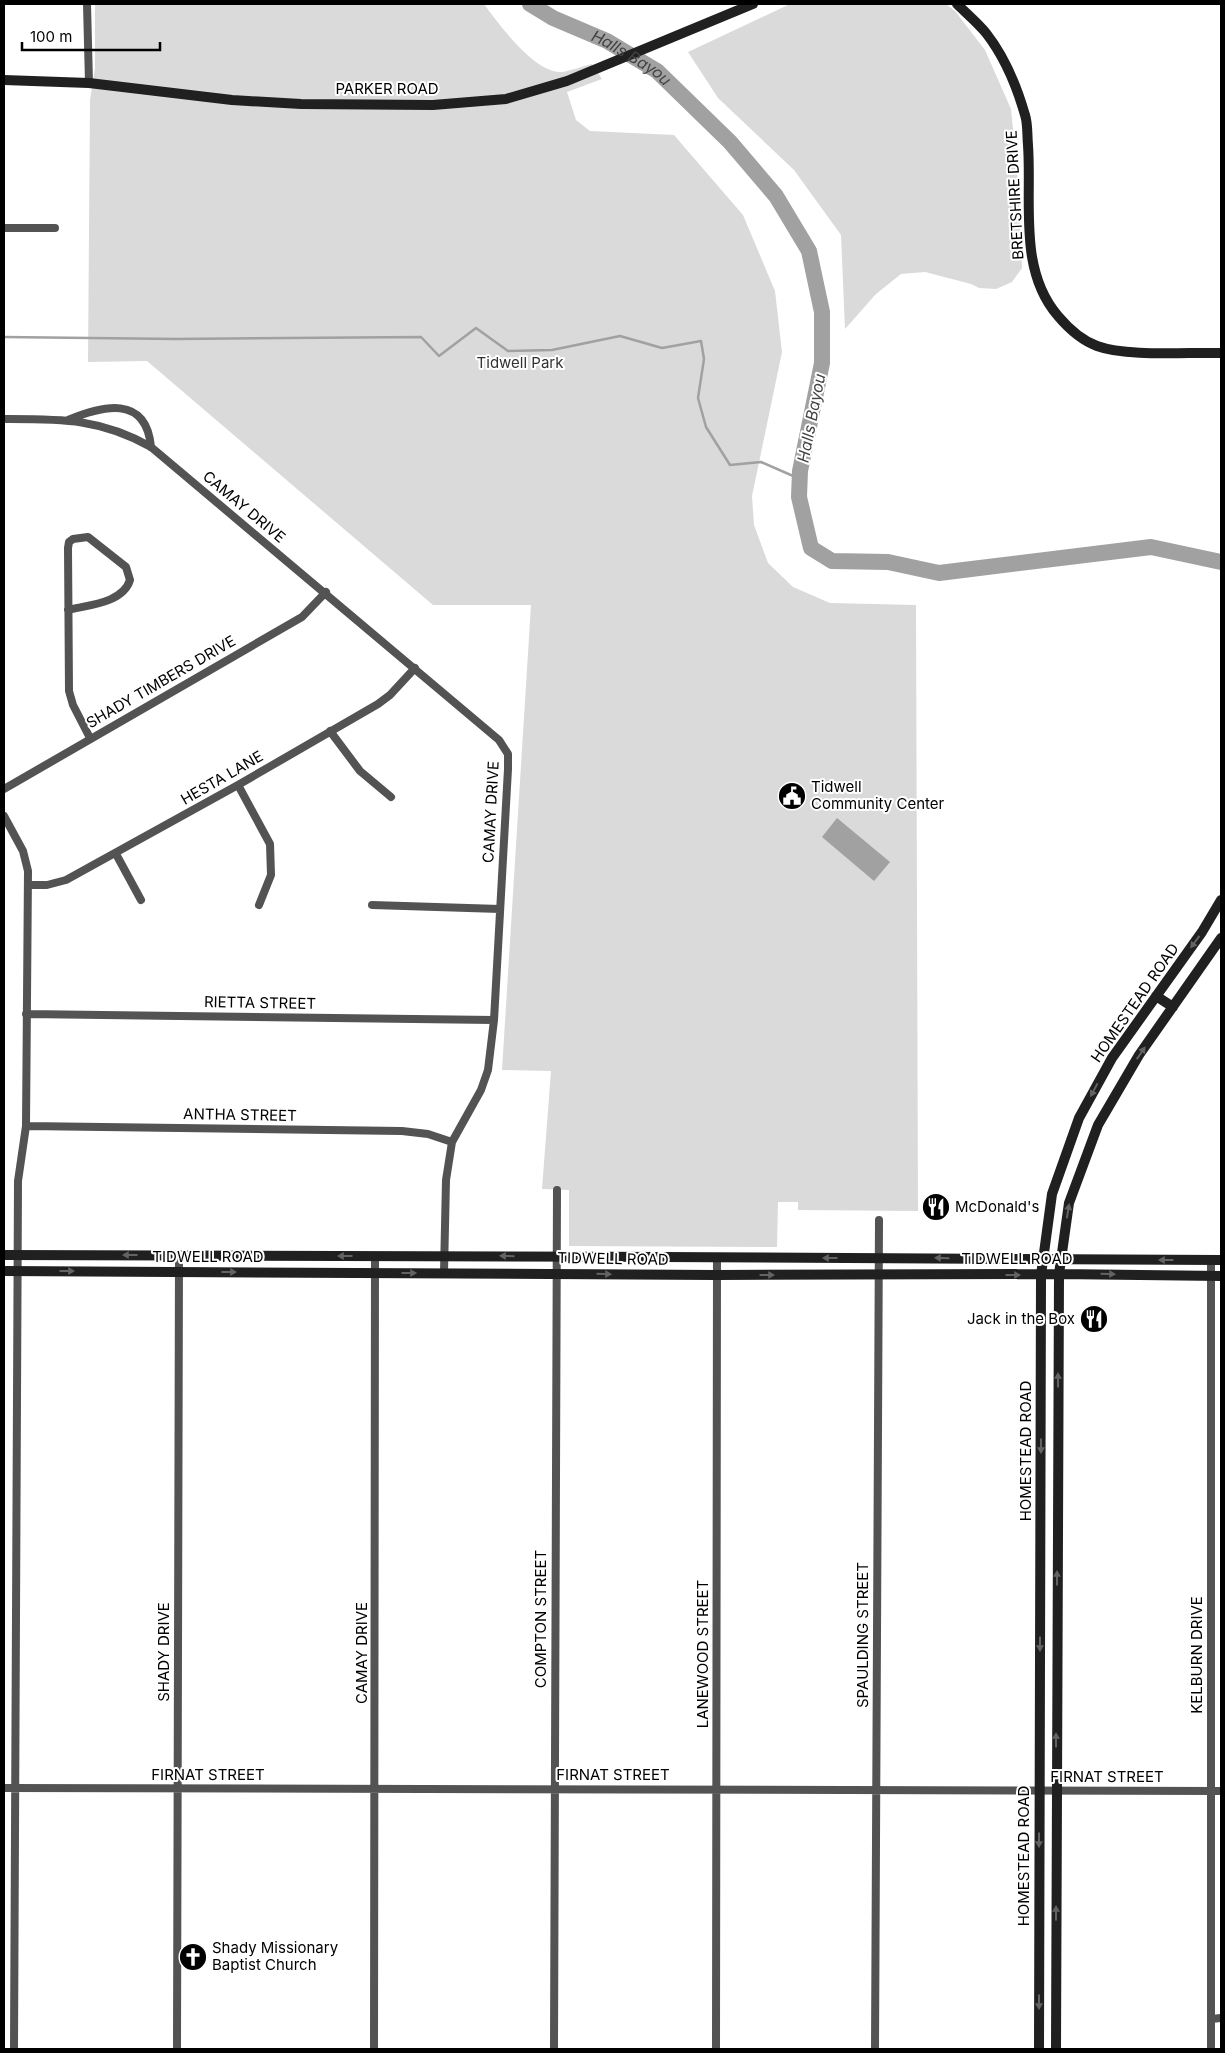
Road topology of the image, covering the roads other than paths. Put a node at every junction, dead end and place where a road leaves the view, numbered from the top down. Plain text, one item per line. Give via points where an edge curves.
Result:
1 (88, 4) edge
2 (753, 4) edge
3 (957, 4) edge
4 (4, 80) edge
5 (89, 83) junction
6 (4, 228) edge
7 (55, 228) dead end
8 (1221, 353) edge
9 (4, 419) edge
10 (66, 420) junction
11 (151, 447) junction
12 (326, 592) junction
13 (68, 610) junction
14 (415, 668) junction
15 (330, 731) junction
16 (90, 738) junction
17 (238, 785) junction
18 (4, 789) edge
19 (391, 797) dead end
20 (4, 816) edge
21 (116, 854) junction
22 (29, 885) junction
23 (141, 900) dead end
24 (1221, 900) edge
25 (259, 905) dead end
26 (372, 905) dead end
27 (500, 909) junction
28 (1221, 938) edge
29 (1156, 996) junction
30 (1173, 1007) junction
31 (26, 1014) junction
32 (494, 1020) junction
33 (26, 1126) junction
34 (452, 1142) junction
35 (557, 1190) dead end
36 (879, 1220) dead end
37 (4, 1255) edge
38 (18, 1255) junction
39 (179, 1255) junction
40 (444, 1255) junction
41 (376, 1256) junction
42 (556, 1257) junction
43 (716, 1258) junction
44 (878, 1258) junction
45 (1061, 1259) junction
46 (1043, 1260) junction
47 (1216, 1260) edge
48 (18, 1270) junction
49 (4, 1271) edge
50 (179, 1271) junction
51 (444, 1272) junction
52 (374, 1273) junction
53 (556, 1274) junction
54 (878, 1274) junction
55 (1059, 1274) junction
56 (716, 1275) junction
57 (1041, 1275) junction
58 (1216, 1276) edge
59 (1041, 1406) junction
60 (1058, 1408) junction
61 (1057, 1543) junction
62 (1040, 1545) junction
63 (4, 1788) edge
64 (15, 1788) junction
65 (177, 1788) junction
66 (717, 1788) junction
67 (375, 1789) junction
68 (555, 1789) junction
69 (1056, 1789) junction
70 (876, 1790) junction
71 (1039, 1791) junction
72 (1210, 1791) junction
73 (1221, 1791) edge
74 (1039, 1944) junction
75 (1056, 1944) junction
76 (1221, 2018) edge
77 (1210, 2020) junction
78 (14, 2049) edge
79 (177, 2049) edge
80 (374, 2049) edge
81 (554, 2049) edge
82 (716, 2049) edge
83 (875, 2049) edge
84 (1039, 2049) edge
85 (1056, 2049) edge
86 (1210, 2049) edge

1 - 5 street
2 - 5 main road, PARKER ROAD via 567,82 506,99 433,105 301,104 232,100
3 - 8 main road, BRETSHIRE DRIVE via 986,33 1010,73 1026,117 1029,224 1034,269 1052,309 1080,337 1096,346 1113,350
4 - 5 main road, PARKER ROAD
6 - 7 street
9 - 10 street, CAMAY DRIVE
10 - 11 street, CAMAY DRIVE via 113,429
10 - 11 street, CAMAY DRIVE via 102,408 124,408 144,424
11 - 12 street, CAMAY DRIVE
12 - 14 street, CAMAY DRIVE
12 - 16 street, SHADY TIMBERS DRIVE via 302,617
13 - 13 street via 69,542 88,537 126,567 130,580 124,592 116,597
13 - 16 street via 69,691
14 - 15 street, HESTA LANE via 384,699
14 - 27 street, CAMAY DRIVE via 500,740 508,754
15 - 17 street, HESTA LANE
15 - 19 street via 360,771
16 - 18 street, SHADY TIMBERS DRIVE
17 - 21 street, HESTA LANE
17 - 25 street via 270,844 271,875
20 - 22 street via 26,860
21 - 22 street, HESTA LANE via 59,883
21 - 23 street
22 - 31 street
24 -> 29 main road, HOMESTEAD ROAD
26 - 27 street
27 - 32 street, CAMAY DRIVE
28 - 30 main road, HOMESTEAD ROAD
29 - 30 main road
29 -> 46 main road, HOMESTEAD ROAD via 1112,1058 1079,1118 1052,1194
45 -> 30 main road, HOMESTEAD ROAD via 1069,1203 1098,1125 1139,1055
31 - 32 street, RIETTA STREET
31 - 33 street
32 - 34 street, CAMAY DRIVE via 488,1070 481,1090
33 - 34 street, ANTHA STREET via 402,1131 428,1134
33 - 38 street via 18,1181
34 - 40 street, CAMAY DRIVE via 446,1180
35 - 42 street, COMPTON STREET
36 - 44 street, SPAULDING STREET
37 - 38 main road, TIDWELL ROAD
39 -> 38 main road, TIDWELL ROAD
38 - 48 street
41 -> 39 main road, TIDWELL ROAD
39 - 50 street, SHADY DRIVE
40 - 41 main road, TIDWELL ROAD
42 -> 40 main road, TIDWELL ROAD
40 - 51 street, CAMAY DRIVE
41 - 52 street, CAMAY DRIVE
42 - 43 main road, TIDWELL ROAD
42 - 53 street, COMPTON STREET
44 -> 43 main road, TIDWELL ROAD
43 - 56 street, LANEWOOD STREET
46 -> 44 main road, TIDWELL ROAD
44 - 54 street, SPAULDING STREET
45 - 46 main road, TIDWELL ROAD
47 -> 45 main road, TIDWELL ROAD
45 - 55 main road, HOMESTEAD ROAD
46 - 57 main road, HOMESTEAD ROAD
47 - 58 street, KELBURN DRIVE
48 - 49 main road, TIDWELL ROAD
48 -> 50 main road, TIDWELL ROAD
48 - 64 street
50 -> 52 main road, TIDWELL ROAD
50 - 65 street, SHADY DRIVE
52 -> 51 main road, TIDWELL ROAD
51 - 53 main road, TIDWELL ROAD
52 - 67 street, CAMAY DRIVE
53 -> 56 main road, TIDWELL ROAD
53 - 68 street, COMPTON STREET
56 -> 54 main road, TIDWELL ROAD
54 -> 57 main road, TIDWELL ROAD
54 - 70 street, SPAULDING STREET
55 - 57 main road, TIDWELL ROAD
55 -> 58 main road, TIDWELL ROAD
60 -> 55 main road, HOMESTEAD ROAD
56 - 66 street, LANEWOOD STREET
57 - 59 main road, HOMESTEAD ROAD
58 - 72 street, KELBURN DRIVE
59 - 60 main road
59 -> 62 main road, HOMESTEAD ROAD
60 - 61 main road, HOMESTEAD ROAD
61 - 62 main road
69 -> 61 main road, HOMESTEAD ROAD
62 -> 71 main road, HOMESTEAD ROAD
63 - 64 street, FIRNAT STREET
64 - 65 street, FIRNAT STREET
64 - 78 street
65 - 67 street, FIRNAT STREET
65 - 79 street, SHADY DRIVE
66 - 68 street, FIRNAT STREET
66 - 70 street, FIRNAT STREET
66 - 82 street, LANEWOOD STREET
67 - 68 street, FIRNAT STREET
67 - 80 street, CAMAY DRIVE
68 - 81 street, COMPTON STREET
69 - 71 street, FIRNAT STREET
69 - 72 street, FIRNAT STREET
75 -> 69 main road, HOMESTEAD ROAD
70 - 71 street, FIRNAT STREET
70 - 83 street, SPAULDING STREET
71 -> 74 main road, HOMESTEAD ROAD
72 - 73 street, FIRNAT STREET
72 - 77 street, KELBURN DRIVE
74 - 75 main road
74 -> 84 main road, HOMESTEAD ROAD
75 - 85 main road, HOMESTEAD ROAD
76 - 77 street
77 - 86 street, KELBURN DRIVE

